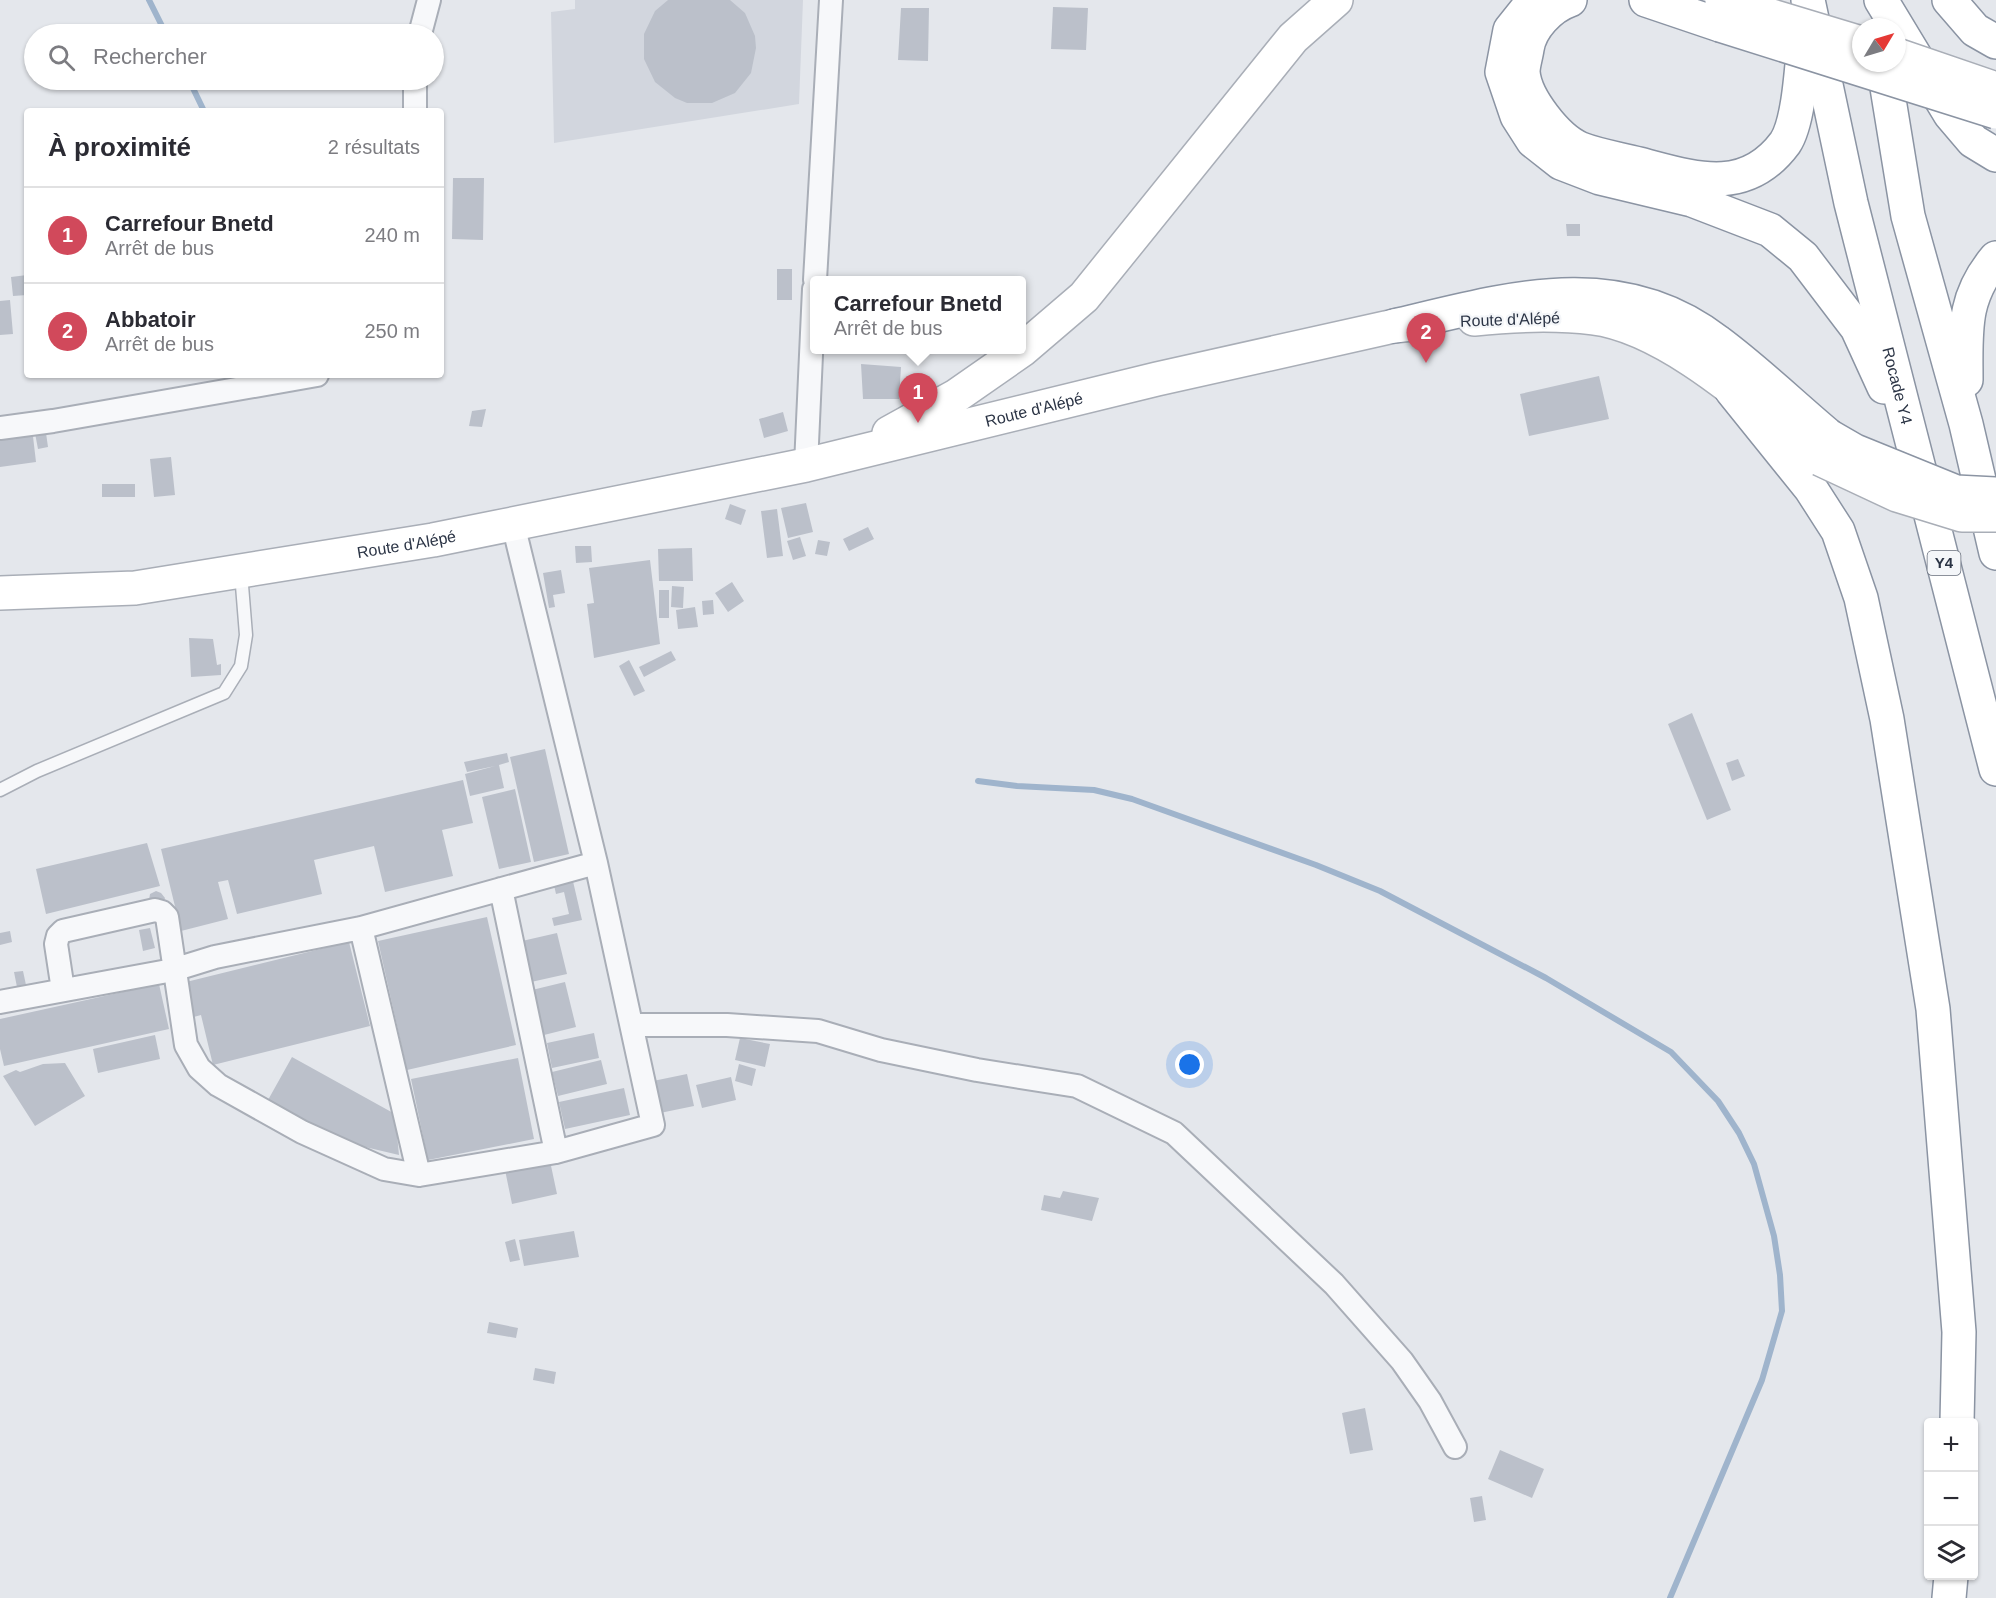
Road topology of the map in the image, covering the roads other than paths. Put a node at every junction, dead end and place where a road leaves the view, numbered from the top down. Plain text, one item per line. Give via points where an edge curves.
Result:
1 (429, 0) edge
2 (831, 0) edge
3 (1336, 0) edge
4 (1534, 0) edge
5 (1570, 0) edge
6 (1646, 0) edge
7 (1873, 0) edge
8 (1881, 0) edge
9 (1949, 0) edge
10 (1808, 1) edge
11 (1720, 9) edge
12 (1876, 18) edge
13 (423, 24) edge
14 (1852, 41) edge
15 (1996, 42) edge
16 (1906, 58) edge
17 (1884, 72) edge
18 (1996, 89) edge
19 (415, 90) edge
20 (415, 108) edge
21 (1996, 112) edge
22 (1996, 156) edge
23 (1996, 258) edge
24 (815, 276) edge
25 (1394, 326) junction
26 (1026, 347) edge
27 (811, 354) edge
28 (1016, 354) edge
29 (299, 378) edge
30 (1732, 391) junction
31 (1966, 423) junction
32 (0, 428) edge
33 (1825, 448) junction
34 (1917, 455) junction
35 (806, 465) junction
36 (1996, 494) edge
37 (1996, 516) edge
38 (513, 524) junction
39 (1996, 553) edge
40 (241, 571) junction
41 (0, 593) edge
42 (1996, 769) edge
43 (0, 790) edge
44 (596, 863) junction
45 (501, 889) junction
46 (361, 928) junction
47 (173, 969) junction
48 (63, 990) junction
49 (0, 1002) edge
50 (632, 1025) junction
51 (556, 1152) junction
52 (419, 1175) junction
53 (1958, 1418) edge
54 (1455, 1447) dead end
55 (1951, 1580) edge
56 (1949, 1598) edge

1 - 13 street
2 - 24 street
3 - 26 main road, Route d'Alépé via 1293,38 1084,297
4 - 34 main road via 1510,30 1502,72 1517,116 1533,141 1561,163 1600,178 1692,200 1770,230 1803,257 1857,328
5 - 10 main road via 1545,16 1528,38 1523,72 1534,103 1556,132 1580,149 1715,181 1739,177 1761,166 1786,142 1796,112
6 - 11 main road
7 - 12 main road
8 - 22 main road via 1950,114 1973,141
9 - 15 main road via 1975,30
10 - 34 main road, Rocade Y4 / Y4 via 1851,203
11 - 14 main road, bridge
11 - 21 main road, bridge
16 - 18 main road, bridge
17 - 31 main road via 1908,216
19 - 20 street
23 - 31 main road via 1981,276 1966,316
25 - 30 main road, Route d'Alépé via 1504,316 1595,318 1650,336 1694,361
25 - 33 main road via 1506,300 1559,293 1611,296 1668,312 1717,340
25 - 35 main road, Route d'Alépé via 1156,379
27 - 35 street
28 - 35 main road, Route d'Alépé via 956,396 889,433
29 - 32 street
30 - 33 main road, Route d'Alépé
30 - 53 main road via 1811,489 1838,531 1864,609 1887,719 1934,1009 1959,1332
31 - 39 main road
33 - 36 main road, bridge via 1855,451 1956,492
33 - 37 main road, Route d'Alépé, bridge via 1897,495 1962,515
34 - 42 main road, Rocade Y4 / Y4
35 - 38 main road, Route d'Alépé
38 - 40 main road, Route d'Alépé
38 - 44 street
40 - 41 main road, Route d'Alépé via 135,588
40 - 43 lane via 246,635 241,666 224,693
44 - 45 street
44 - 50 street
45 - 46 street
45 - 51 street
46 - 47 street
46 - 52 street
47 - 48 street
47 - 48 street via 166,917 155,910 63,931 56,944
47 - 52 street via 186,1045 199,1068 218,1085 302,1132 384,1169
48 - 49 street
50 - 51 street via 653,1125
50 - 54 street via 727,1025 818,1031 881,1050 977,1071 1077,1086 1174,1133 1334,1284 1401,1361 1430,1401
51 - 52 street
55 - 56 main road

